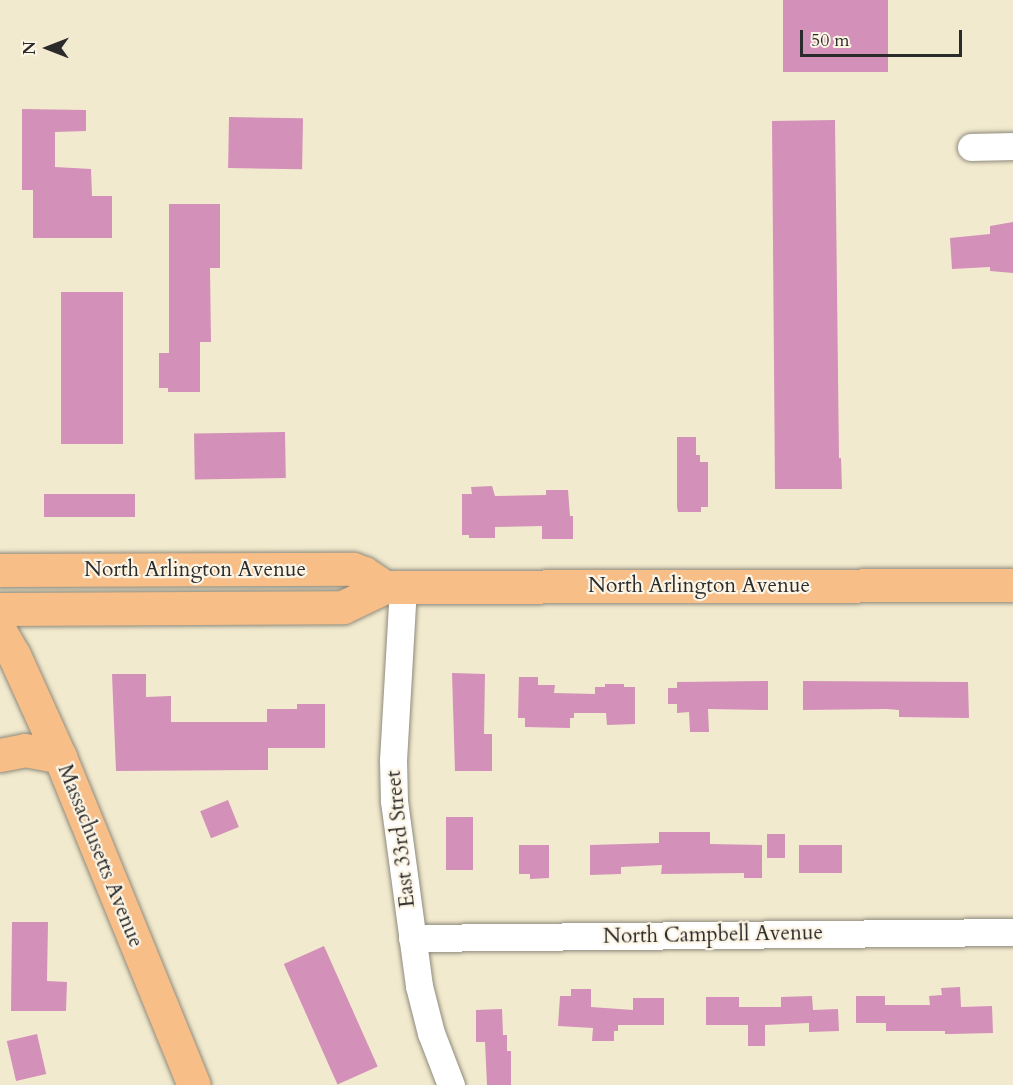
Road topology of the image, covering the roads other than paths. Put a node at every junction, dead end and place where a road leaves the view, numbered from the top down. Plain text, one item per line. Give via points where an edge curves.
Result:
1 (1013, 146) edge
2 (971, 147) dead end
3 (0, 570) edge
4 (1013, 585) edge
5 (394, 587) junction
6 (0, 609) edge
7 (0, 631) edge
8 (0, 755) edge
9 (60, 757) junction
10 (1013, 932) edge
11 (412, 938) junction
12 (194, 1085) edge
13 (451, 1085) edge

1 - 2 street
3 - 5 main road, North Arlington Avenue via 353,570
4 - 5 main road, North Arlington Avenue
5 - 6 main road, North Arlington Avenue via 344,607
5 - 11 street, East 33rd Street via 393,779
7 - 9 main road, Massachusetts Avenue
8 - 9 main road via 25,750
9 - 12 main road, Massachusetts Avenue
10 - 11 street, North Campbell Avenue
11 - 13 street, East 33rd Street via 424,1008

